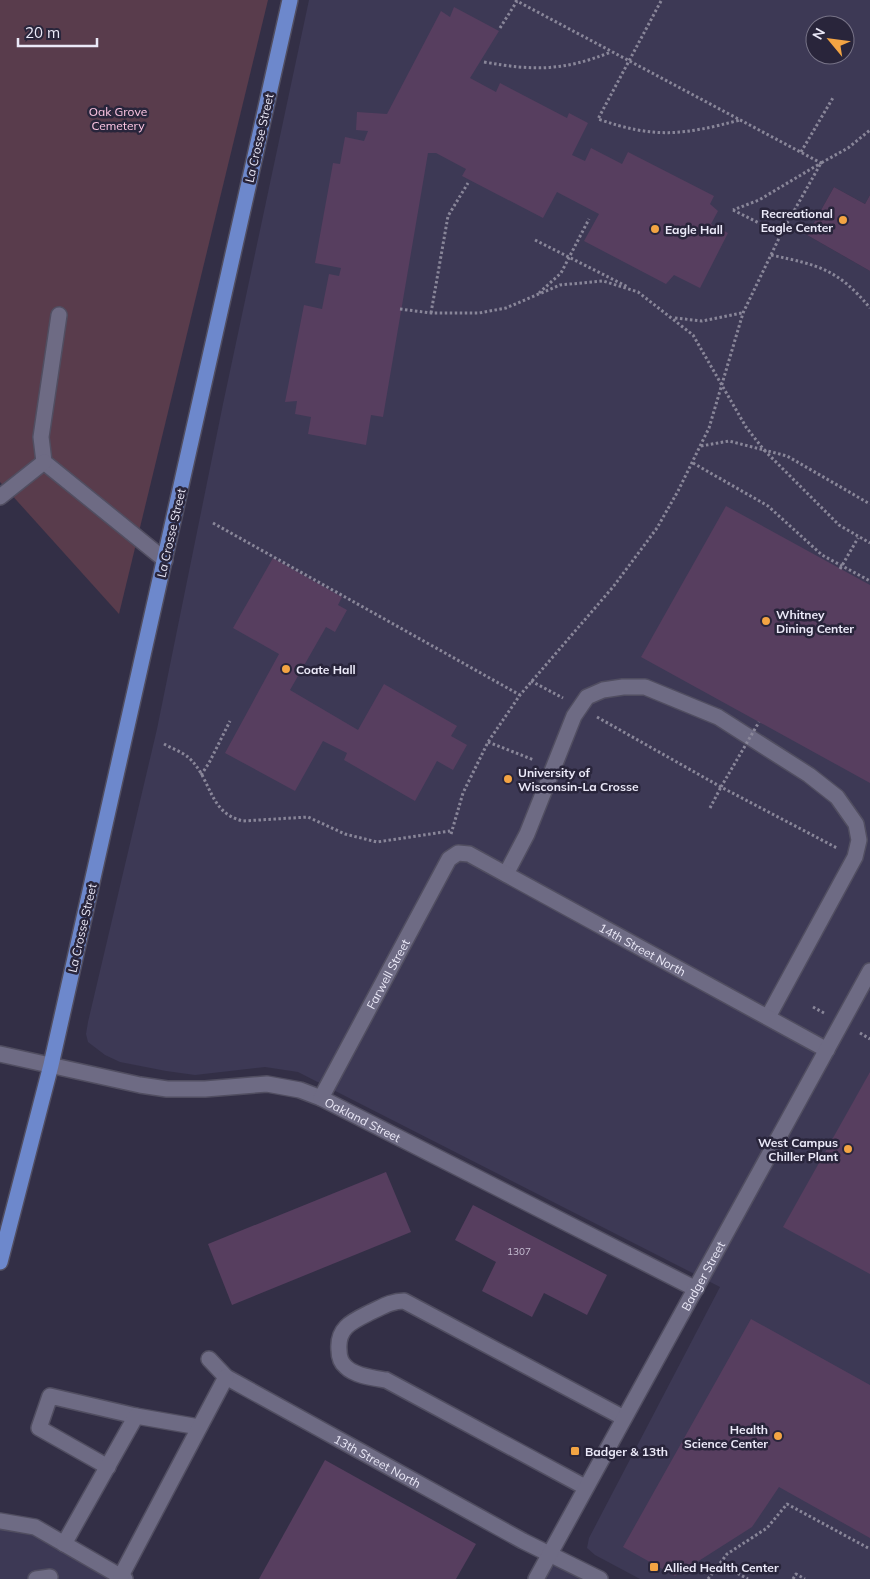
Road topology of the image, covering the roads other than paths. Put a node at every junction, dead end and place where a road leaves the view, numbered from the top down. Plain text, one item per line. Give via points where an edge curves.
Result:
1 (290, 0) edge
2 (59, 316) dead end
3 (44, 462) junction
4 (0, 496) edge
5 (165, 560) junction
6 (458, 853) joint
7 (506, 874) junction
8 (870, 971) edge
9 (768, 1017) junction
10 (827, 1050) junction
11 (0, 1054) edge
12 (51, 1065) junction
13 (320, 1098) junction
14 (0, 1262) edge
15 (696, 1289) junction
16 (209, 1359) dead end
17 (226, 1377) junction
18 (136, 1416) junction
19 (624, 1418) junction
20 (199, 1427) junction
21 (108, 1467) junction
22 (585, 1487) junction
23 (0, 1521) edge
24 (64, 1544) junction
25 (550, 1554) junction
26 (123, 1578) edge
27 (536, 1579) edge
28 (600, 1579) edge

1 - 5 main road, La Crosse Street
2 - 3 street via 41,437
3 - 4 street
3 - 5 street
5 - 12 main road, La Crosse Street
6 - 7 street, 14th Street North via 469,854
6 - 13 street, Farwell Street via 449,859
7 - 9 street, 14th Street North
7 - 9 street via 526,834 574,716 587,697 603,690 645,687 718,717 795,765 837,796 856,824 860,840 855,857
8 - 10 street, Badger Street
9 - 10 street, 14th Street North
10 - 15 street, Badger Street
11 - 12 street, Oakland Street
12 - 13 street, Oakland Street via 167,1089 267,1084 300,1090
12 - 14 main road, La Crosse Street
13 - 15 street, Oakland Street
15 - 19 street, Badger Street
16 - 17 street, 13th Street North
17 - 20 street
17 - 25 street, 13th Street North
18 - 20 street
18 - 21 street
18 - 21 street via 50,1396 39,1428
19 - 22 street, Badger Street
19 - 22 street via 404,1301 393,1301 351,1322 341,1331 339,1357 346,1368 386,1380
20 - 26 street
21 - 24 street
22 - 25 street, Badger Street
23 - 24 street via 35,1527
24 - 26 street
25 - 27 street, Badger Street
25 - 28 street, 13th Street North

